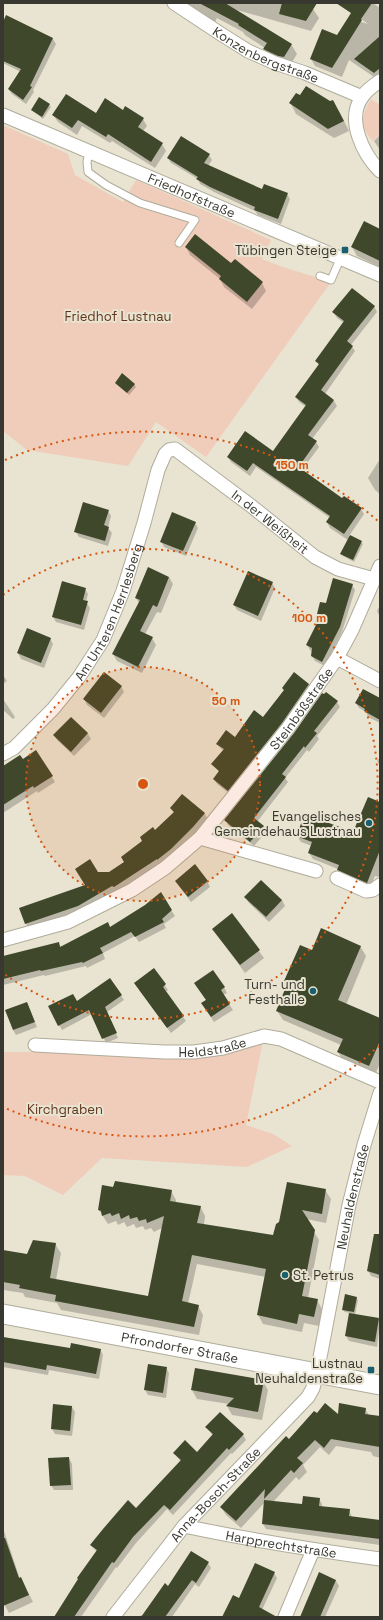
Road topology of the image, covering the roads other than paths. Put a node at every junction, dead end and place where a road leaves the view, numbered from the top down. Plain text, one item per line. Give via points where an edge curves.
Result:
1 (174, 3) edge
2 (380, 80) edge
3 (362, 97) junction
4 (3, 115) edge
5 (89, 152) junction
6 (380, 171) edge
7 (179, 244) dead end
8 (341, 257) junction
9 (380, 275) edge
10 (320, 276) dead end
11 (175, 450) joint
12 (380, 566) edge
13 (374, 578) junction
14 (337, 658) junction
15 (380, 681) edge
16 (3, 754) edge
17 (200, 838) junction
18 (316, 871) dead end
19 (337, 878) dead end
20 (380, 885) edge
21 (3, 940) edge
22 (35, 1044) dead end
23 (380, 1082) edge
24 (380, 1093) edge
25 (3, 1314) edge
26 (316, 1373) junction
27 (380, 1385) edge
28 (184, 1526) junction
29 (312, 1550) junction
30 (380, 1559) edge
31 (113, 1617) edge
32 (285, 1617) edge

1 - 3 street, Konzenbergstraße via 248,51
2 - 3 street
3 - 6 street via 357,112 357,129 367,153
4 - 5 street, Friedhofstraße
5 - 7 lane via 88,172 106,184 140,203 195,220
5 - 8 street, Friedhofstraße
8 - 9 street, Friedhofstraße
8 - 10 lane via 331,280
11 - 13 street, In der Weißheit via 315,557 338,568
11 - 16 street, Am Unteren Herrlesberg via 169,450 165,454 158,470 123,591 103,640 79,677 53,709 14,748
12 - 13 street, Steinbößstraße
13 - 14 street, Steinbößstraße
14 - 15 street
14 - 17 street, Steinbößstraße via 288,728
17 - 18 street
17 - 21 street, Steinbößstraße via 166,868 132,890 68,922
19 - 20 street via 366,891
22 - 23 street, Heldstraße via 194,1052 223,1048 264,1036 281,1039
24 - 26 street, Neuhaldenstraße via 349,1204
25 - 26 street, Pfrondorfer Straße
26 - 27 street, Pfrondorfer Straße
26 - 28 street, Anna-Bosch-Straße via 304,1403
28 - 29 street, Harpprechtstraße
28 - 31 street, Anna-Bosch-Straße
29 - 30 street, Harpprechtstraße
29 - 32 street

